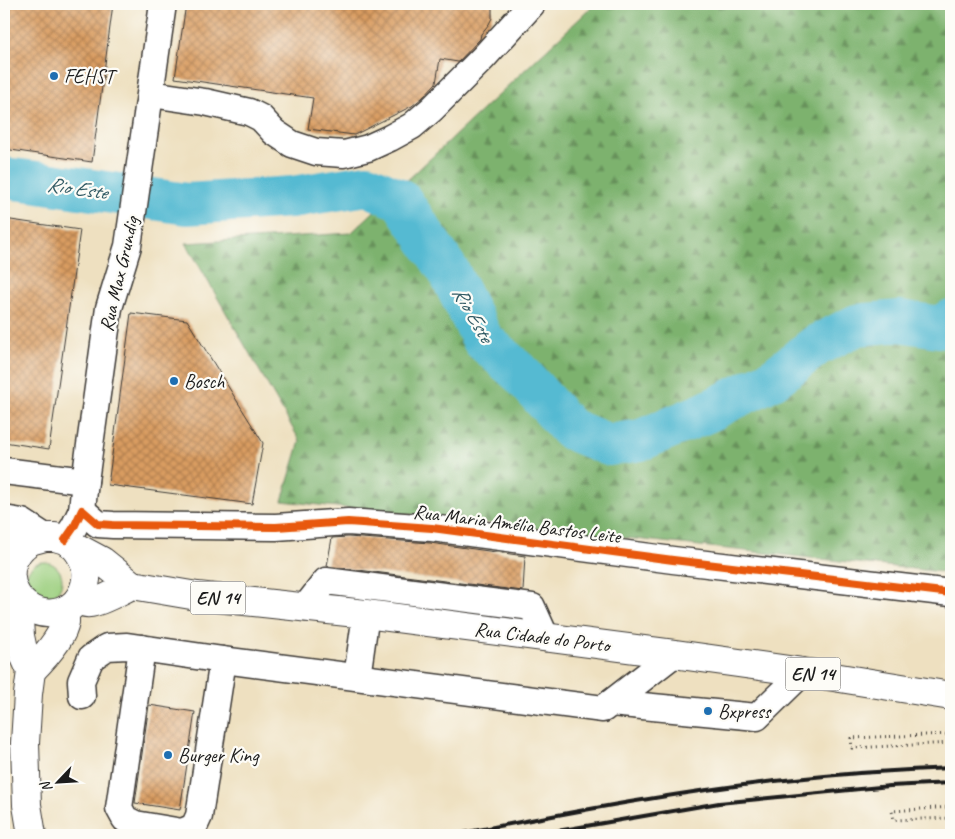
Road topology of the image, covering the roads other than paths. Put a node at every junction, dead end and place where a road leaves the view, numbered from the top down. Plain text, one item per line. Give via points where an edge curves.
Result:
1 (164, 4) edge
2 (532, 4) edge
3 (151, 94) junction
4 (4, 471) edge
5 (85, 481) junction
6 (82, 510) junction
7 (4, 519) edge
8 (53, 541) junction
9 (4, 544) edge
10 (132, 585) junction
11 (951, 593) edge
12 (13, 596) edge
13 (71, 605) junction
14 (305, 608) junction
15 (366, 614) junction
16 (546, 638) junction
17 (142, 648) junction
18 (674, 654) junction
19 (223, 660) junction
20 (31, 671) junction
21 (803, 672) junction
22 (357, 677) junction
23 (82, 696) dead end
24 (951, 696) edge
25 (611, 703) junction
26 (32, 835) edge

1 - 3 street, Rua Max Grundig
2 - 3 street via 483,58 412,126 368,148 344,154 316,152 292,144 249,112
3 - 5 street, Rua Max Grundig via 128,246 109,308
4 - 5 street
5 - 6 street, Rua Max Grundig
6 - 8 street, Rua Max Grundig via 74,527
6 - 11 street, Rua Maria Amélia Bastos Leite via 98,524 113,525 276,527 348,522 432,528
7 - 8 street via 22,522
8 - 9 main road
8 - 10 main road, Rua Cidade do Porto / EN 14 via 102,561
8 - 12 main road via 19,550 12,563 10,578
8 - 13 main road via 82,555 86,567 84,590
10 - 13 main road via 90,604
10 - 14 main road, Rua Cidade do Porto / EN 14
12 - 13 main road via 40,613 52,614
12 - 20 main road via 24,655
13 - 20 main road via 61,634
14 - 15 main road, Rua Cidade do Porto / EN 14
14 - 16 street via 326,581 532,607
15 - 16 main road, Rua Cidade do Porto / EN 14
15 - 22 street
16 - 18 main road, Rua Cidade do Porto / EN 14
17 - 19 street
17 - 19 street via 119,808 125,819 135,824 182,832 194,827 199,816
17 - 23 street via 107,647 91,658 80,681
18 - 21 main road, Rua Cidade do Porto / EN 14
18 - 25 street
19 - 22 street
20 - 26 main road via 25,743
21 - 24 main road, Rua Cidade do Porto / EN 14
21 - 25 street via 757,717
22 - 25 street via 602,709

